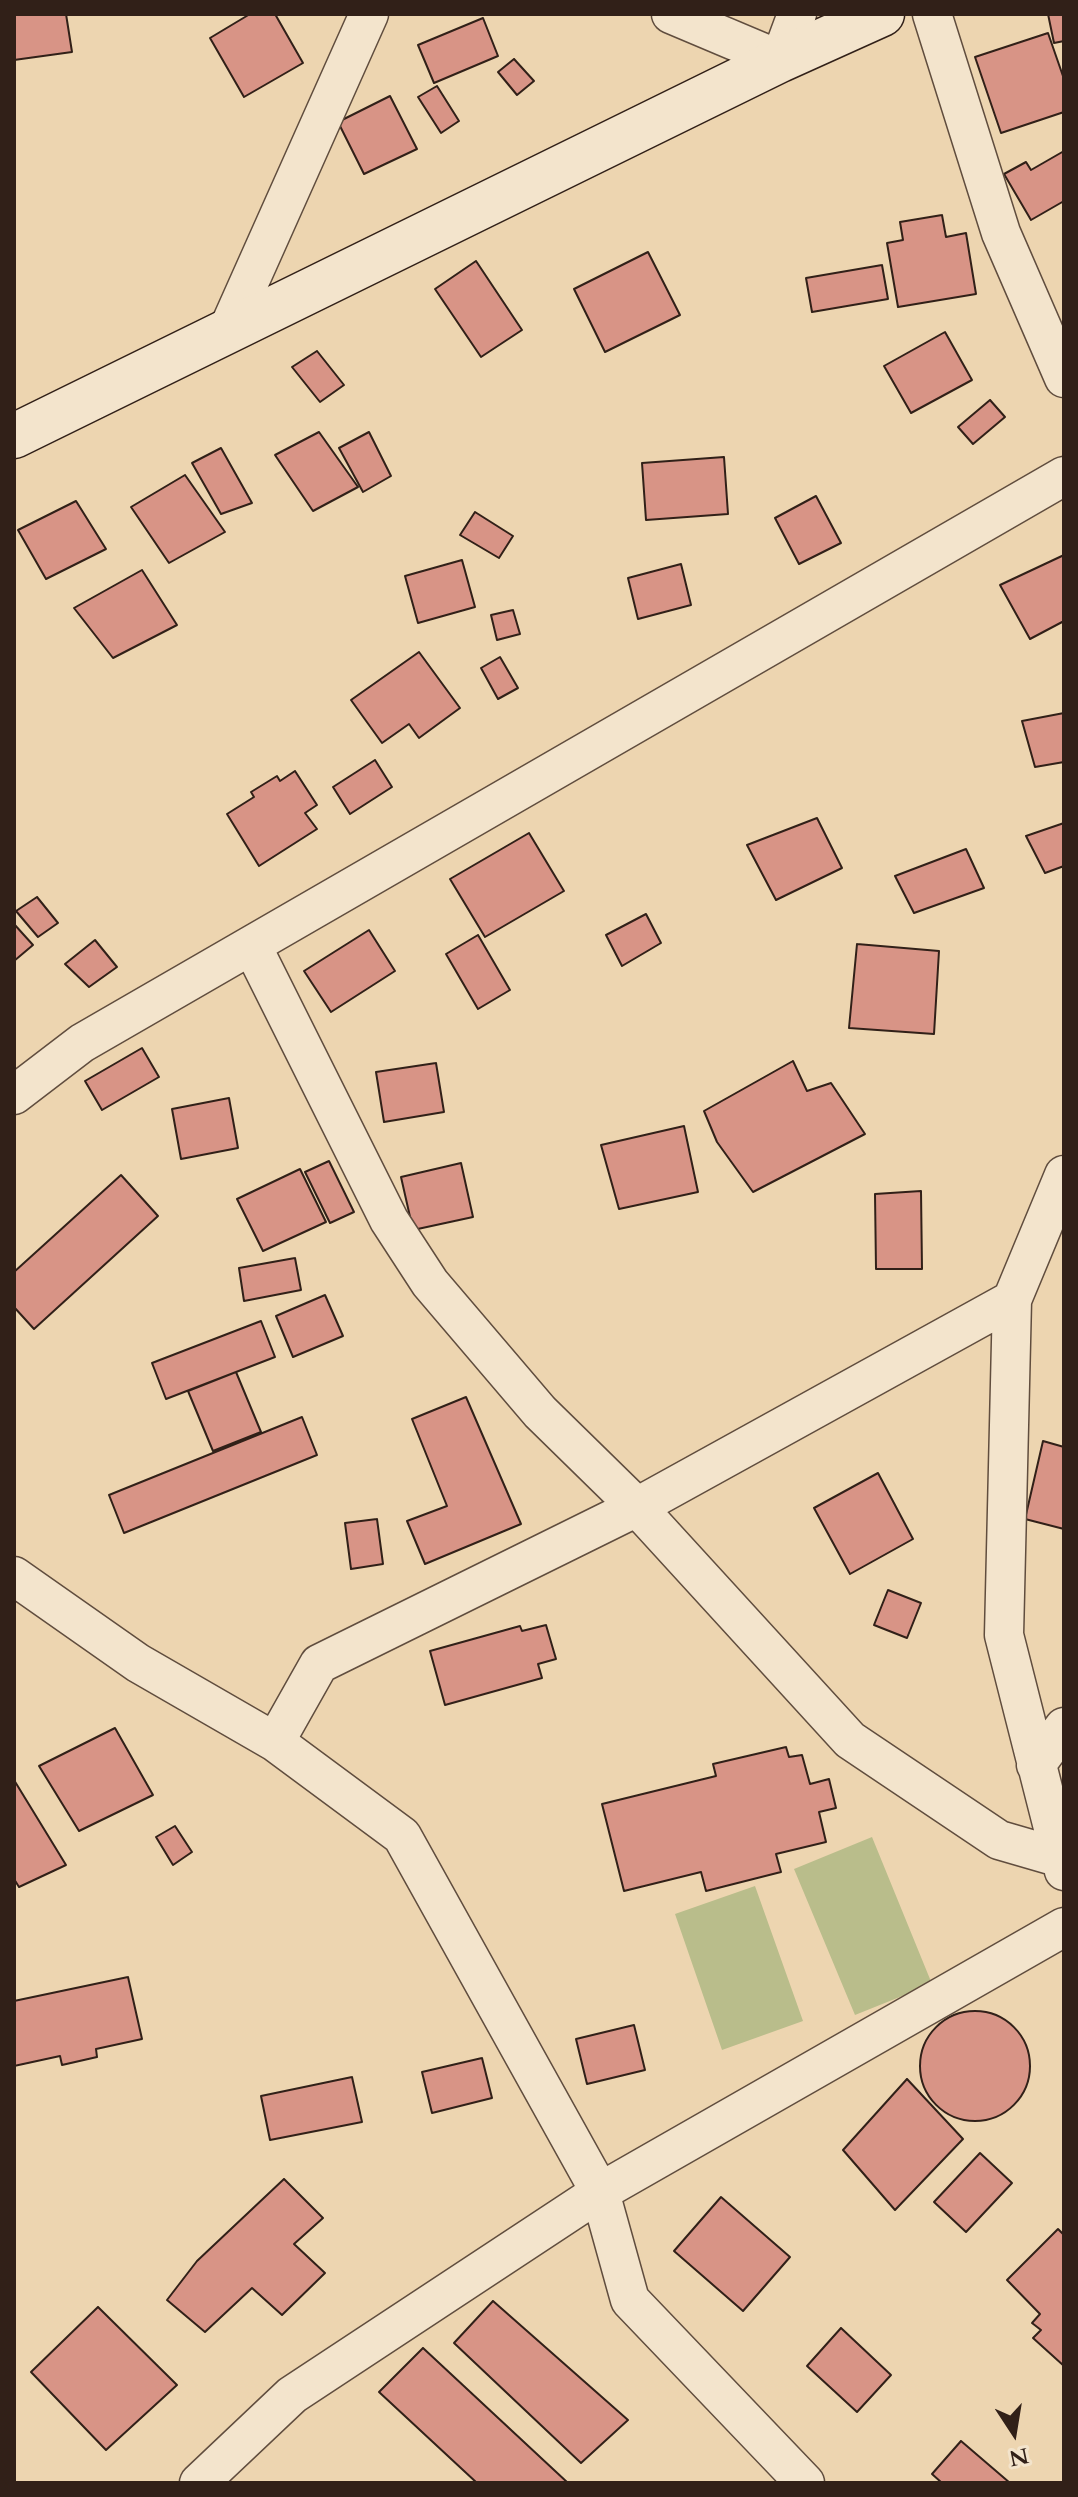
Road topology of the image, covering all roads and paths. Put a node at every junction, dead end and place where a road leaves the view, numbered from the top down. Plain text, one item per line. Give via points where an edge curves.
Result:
1 (369, 14) edge
2 (671, 14) edge
3 (797, 14) edge
4 (882, 14) edge
5 (932, 14) edge
6 (780, 60) junction
7 (227, 332) junction
8 (1064, 378) edge
9 (14, 436) edge
10 (1064, 476) edge
11 (252, 946) junction
12 (14, 1095) edge
13 (1064, 1175) edge
14 (1012, 1300) junction
15 (637, 1507) junction
16 (14, 1576) edge
17 (1064, 1727) edge
18 (275, 1742) junction
19 (1036, 1765) junction
20 (1062, 1864) edge
21 (1064, 1927) edge
22 (600, 2192) junction
23 (199, 2483) edge
24 (805, 2483) edge

1 - 7 street
2 - 6 street
3 - 6 street
4 - 6 street
5 - 8 street via 1001,233
6 - 7 street
7 - 9 street
10 - 11 street
11 - 12 street via 82,1043
11 - 15 street via 389,1220 430,1283 540,1412
13 - 14 street
14 - 15 street
14 - 19 street via 1004,1635
15 - 18 street via 319,1664
15 - 20 street via 850,1740 999,1840
16 - 18 street via 138,1663
17 - 19 street
18 - 22 street via 402,1836
19 - 20 street
21 - 22 street
22 - 23 street via 292,2395
22 - 24 street via 630,2300

